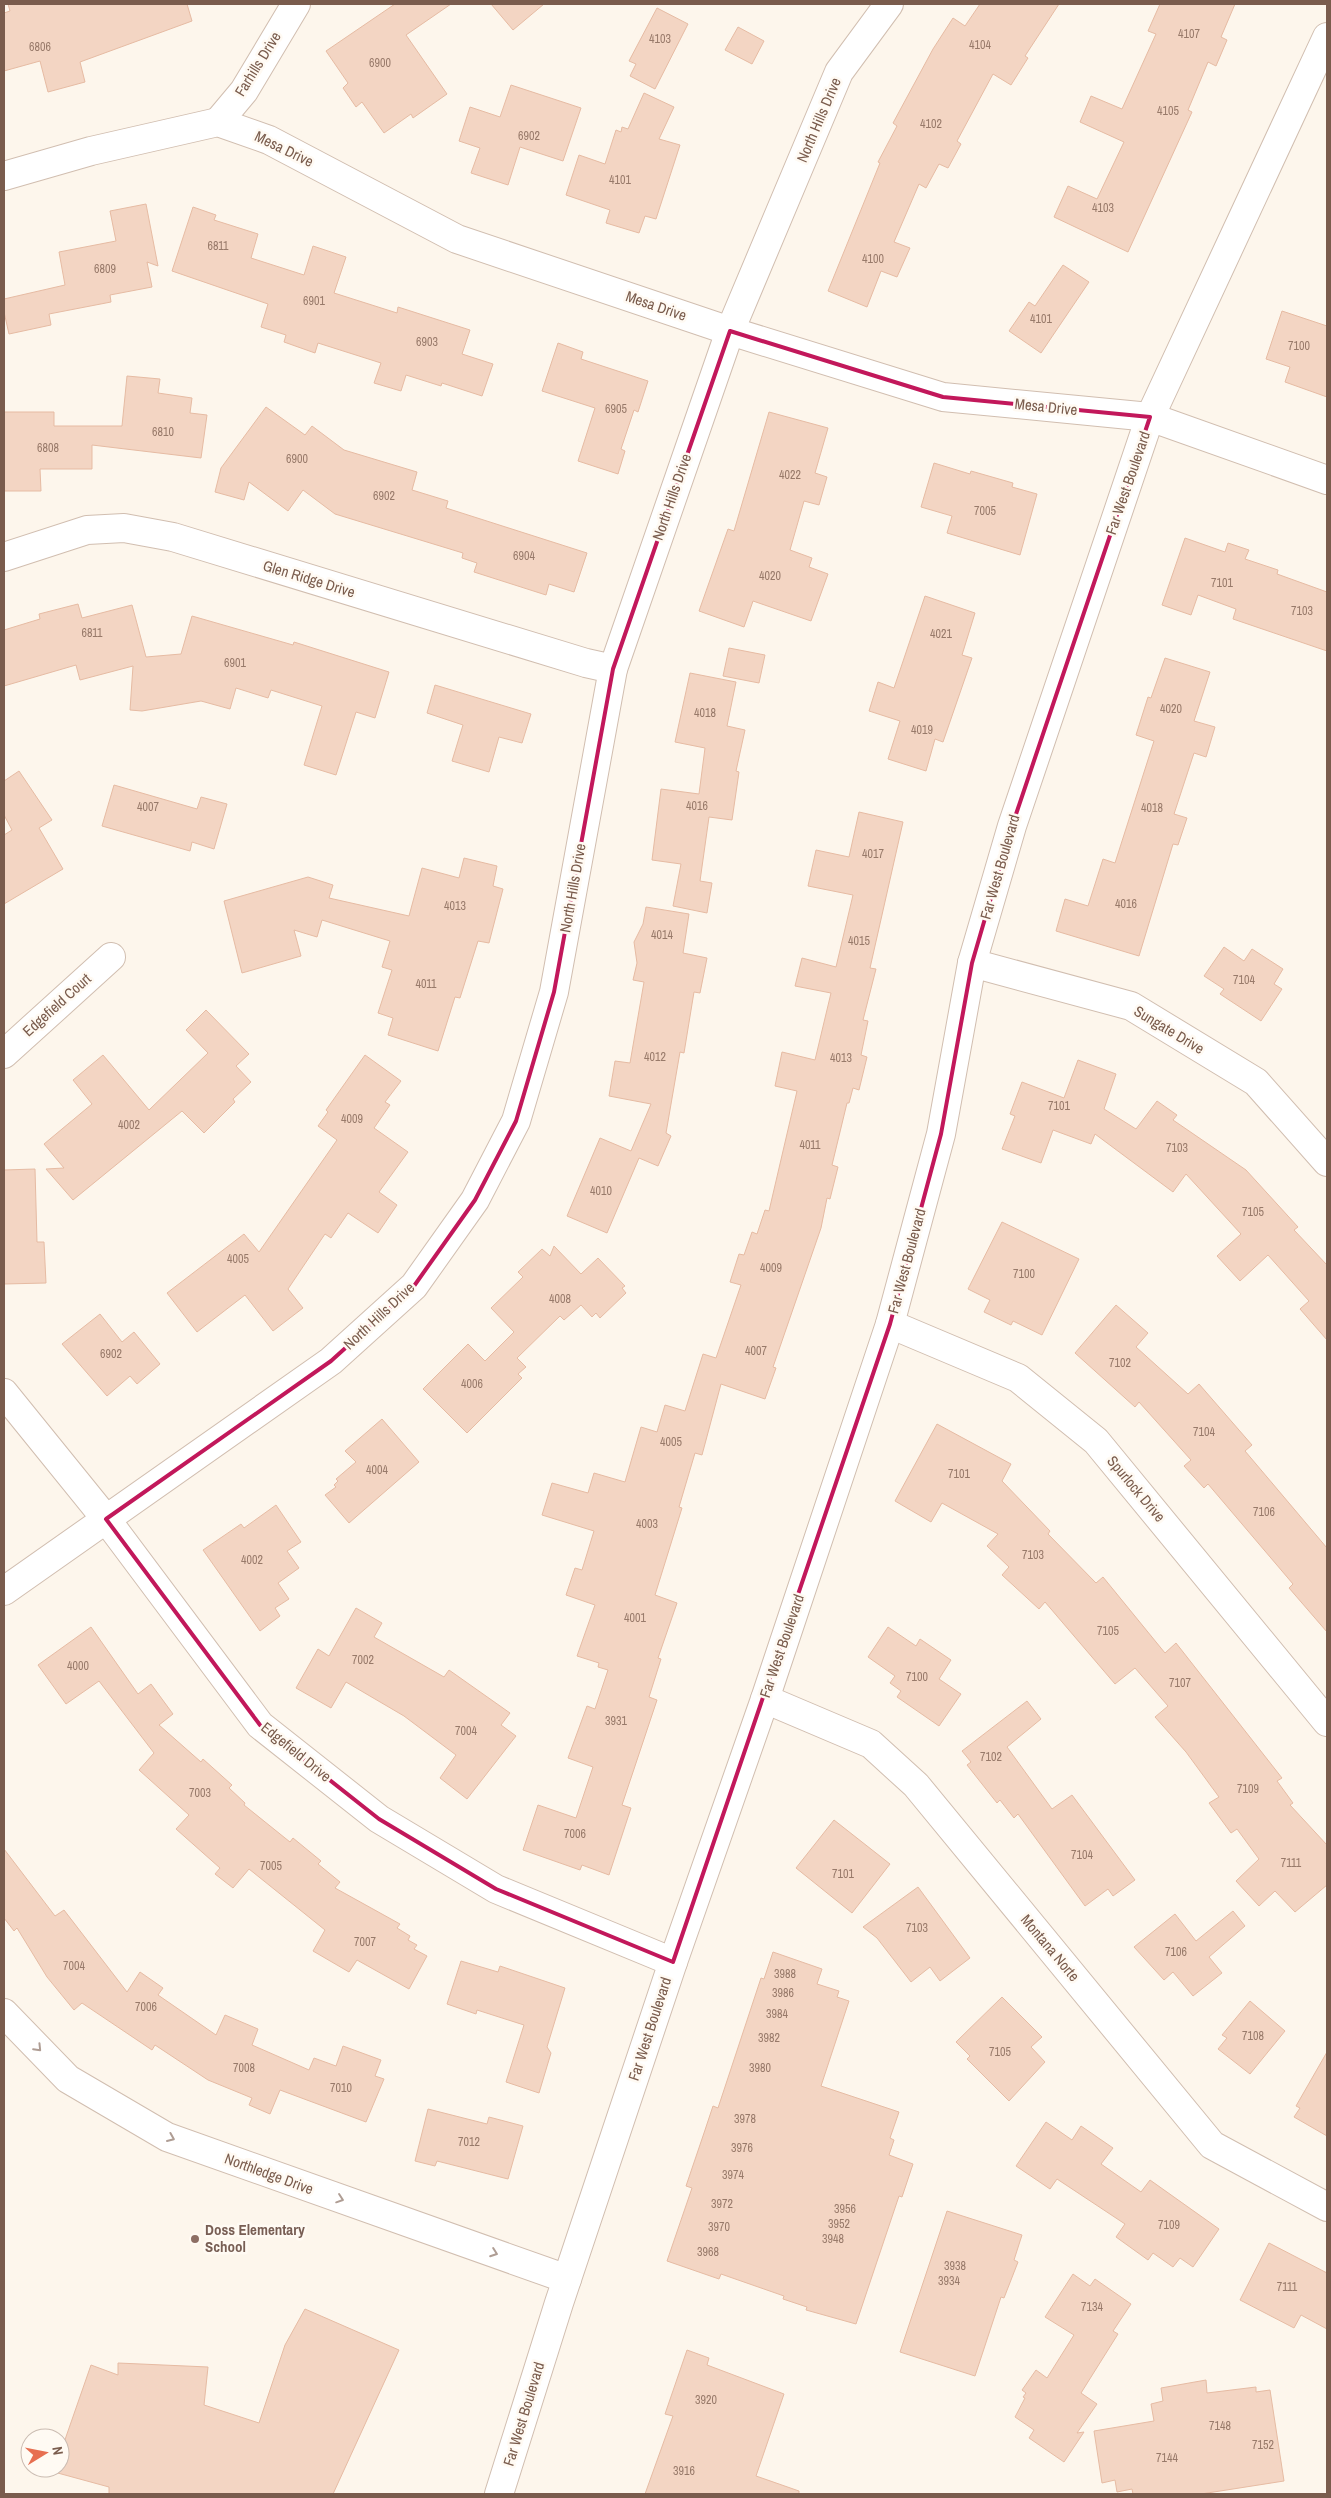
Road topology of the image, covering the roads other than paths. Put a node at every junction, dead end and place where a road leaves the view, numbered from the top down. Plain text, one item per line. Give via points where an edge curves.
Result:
1 (296, 4) edge
2 (889, 4) edge
3 (1327, 36) edge
4 (218, 122) junction
5 (4, 176) edge
6 (730, 332) junction
7 (1150, 417) junction
8 (1327, 480) edge
9 (4, 557) edge
10 (613, 669) junction
11 (111, 957) dead end
12 (972, 963) junction
13 (4, 1054) edge
14 (1327, 1162) edge
15 (890, 1324) junction
16 (4, 1393) edge
17 (106, 1519) junction
18 (4, 1591) edge
19 (765, 1699) junction
20 (1327, 1722) edge
21 (673, 1962) junction
22 (4, 2013) edge
23 (1327, 2207) edge
24 (566, 2279) junction
25 (499, 2494) edge

1 - 4 street, Farhills Drive via 244,91
2 - 6 street, North Hills Drive via 839,72
3 - 7 street, Far West Boulevard
4 - 5 street via 91,151
4 - 6 street, Mesa Drive via 269,140 457,239
6 - 7 street, Mesa Drive via 943,397
6 - 10 street, North Hills Drive
7 - 8 street, Mesa Drive
7 - 12 street, Far West Boulevard via 1012,826
9 - 10 street, Glen Ridge Drive via 87,530 124,528 173,537
10 - 17 street, North Hills Drive via 554,992 516,1121 475,1200 414,1286 330,1361
11 - 13 street, Edgefield Court
12 - 14 street, Sungate Drive via 1131,1006 1256,1082
12 - 15 street, Far West Boulevard via 941,1134
15 - 19 street, Far West Boulevard
15 - 20 street, Spurlock Drive via 1018,1378 1096,1441
16 - 17 street, Edgefield Drive
17 - 18 street, North Hills Drive
17 - 21 street, Edgefield Drive via 260,1725 379,1819 496,1890
19 - 21 street, Far West Boulevard
19 - 23 street, Montana Norte via 871,1744 916,1786 1212,2145
21 - 24 street, Far West Boulevard
22 -> 24 street, Northledge Drive via 68,2079 167,2137
24 - 25 street, Far West Boulevard

